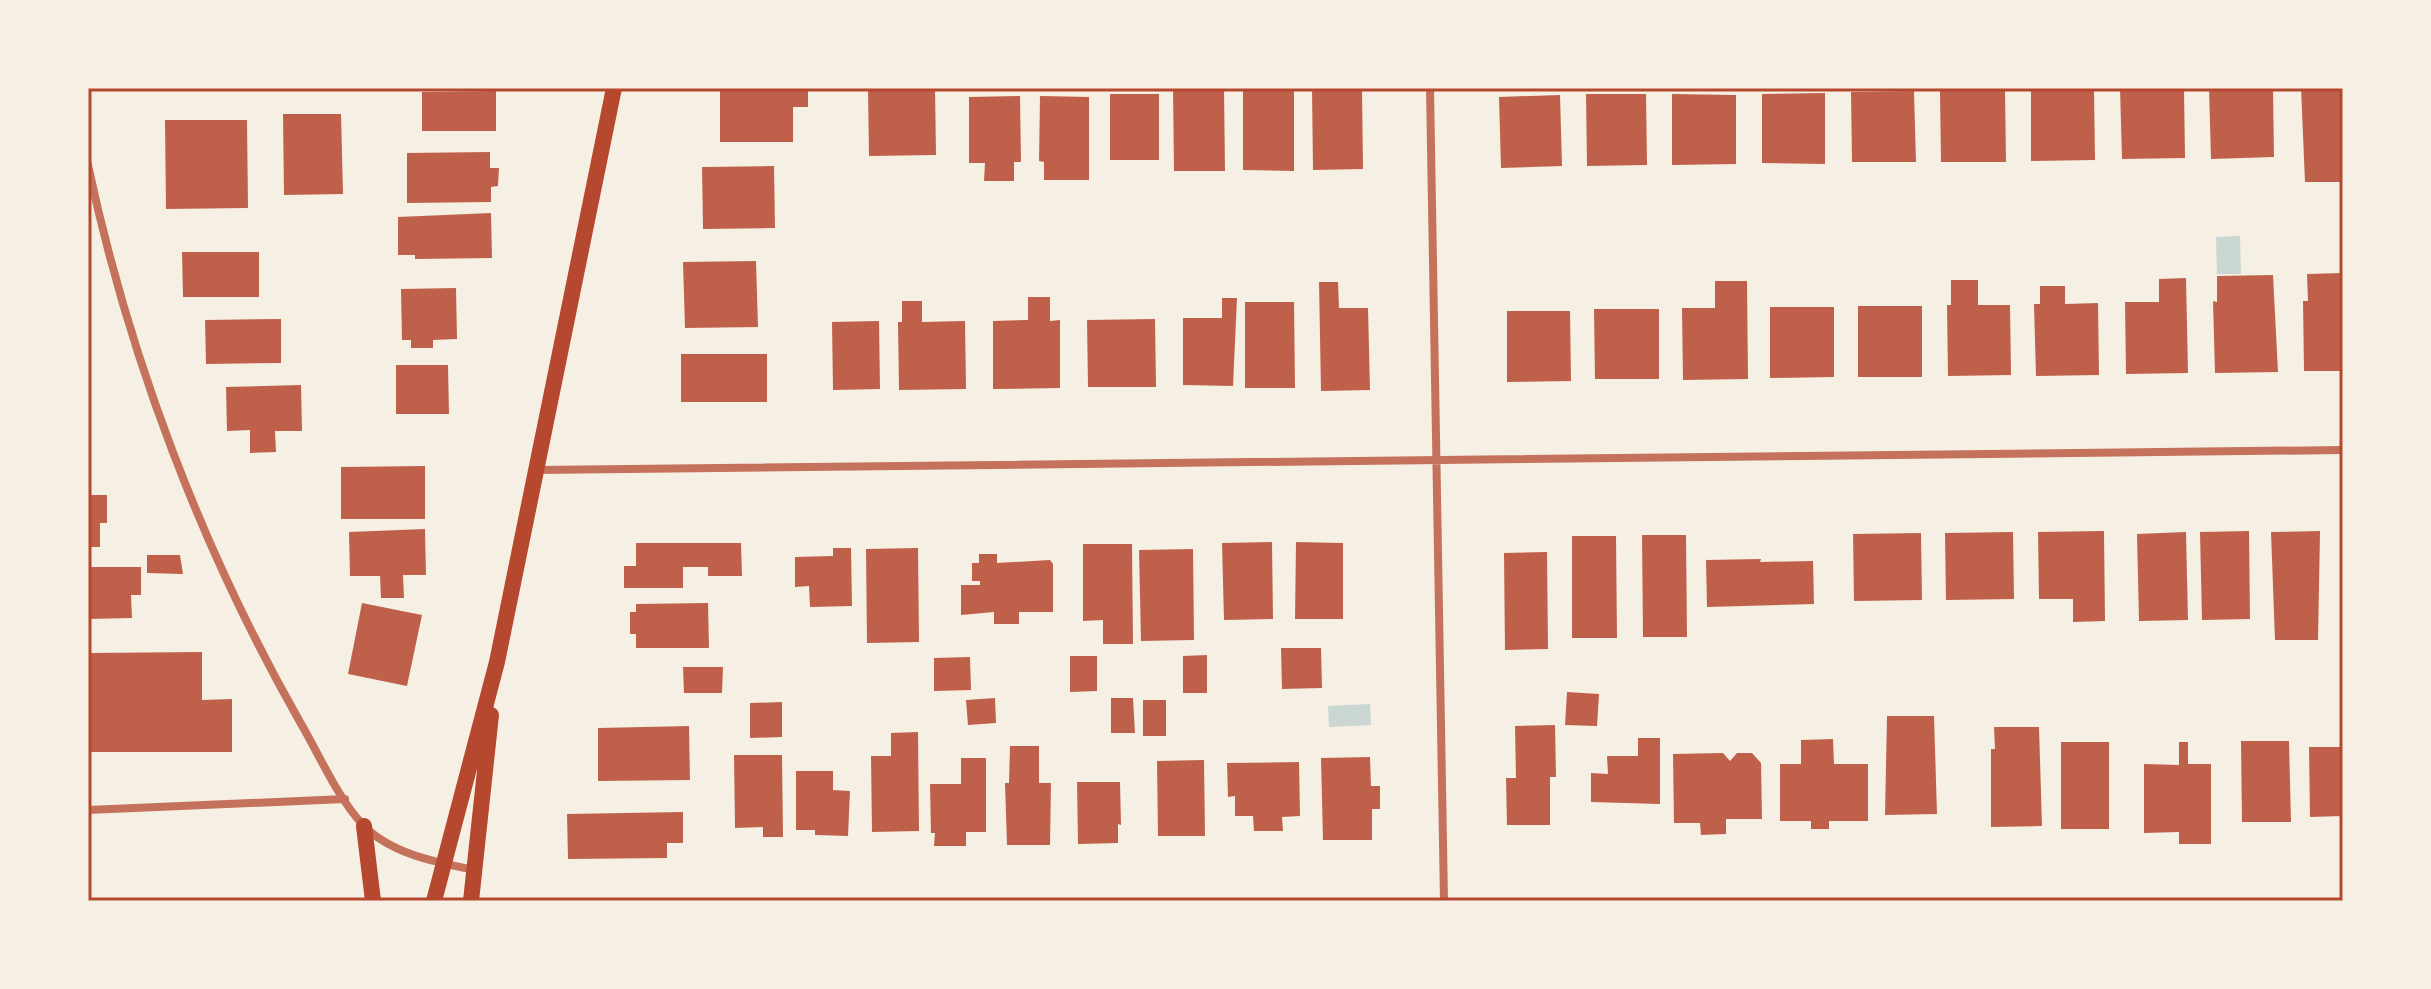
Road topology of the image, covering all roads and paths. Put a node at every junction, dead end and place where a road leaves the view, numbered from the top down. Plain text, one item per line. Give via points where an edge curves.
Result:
1 (614, 88) edge
2 (1430, 88) edge
3 (88, 165) edge
4 (2343, 450) edge
5 (1438, 460) junction
6 (537, 470) junction
7 (497, 662) junction
8 (345, 799) junction
9 (88, 810) edge
10 (364, 826) junction
11 (443, 864) junction
12 (474, 870) junction
13 (373, 901) edge
14 (434, 901) edge
15 (471, 901) edge
16 (1444, 901) edge

1 - 6 main road
2 - 5 street
3 - 8 street via 125,308 168,438 250,625
4 - 5 street
5 - 6 street
5 - 16 street
6 - 7 main road
7 - 11 main road
7 - 12 main road
8 - 9 street
8 - 10 street
10 - 11 street via 411,855
10 - 13 main road
11 - 12 street
11 - 14 main road
12 - 15 main road

